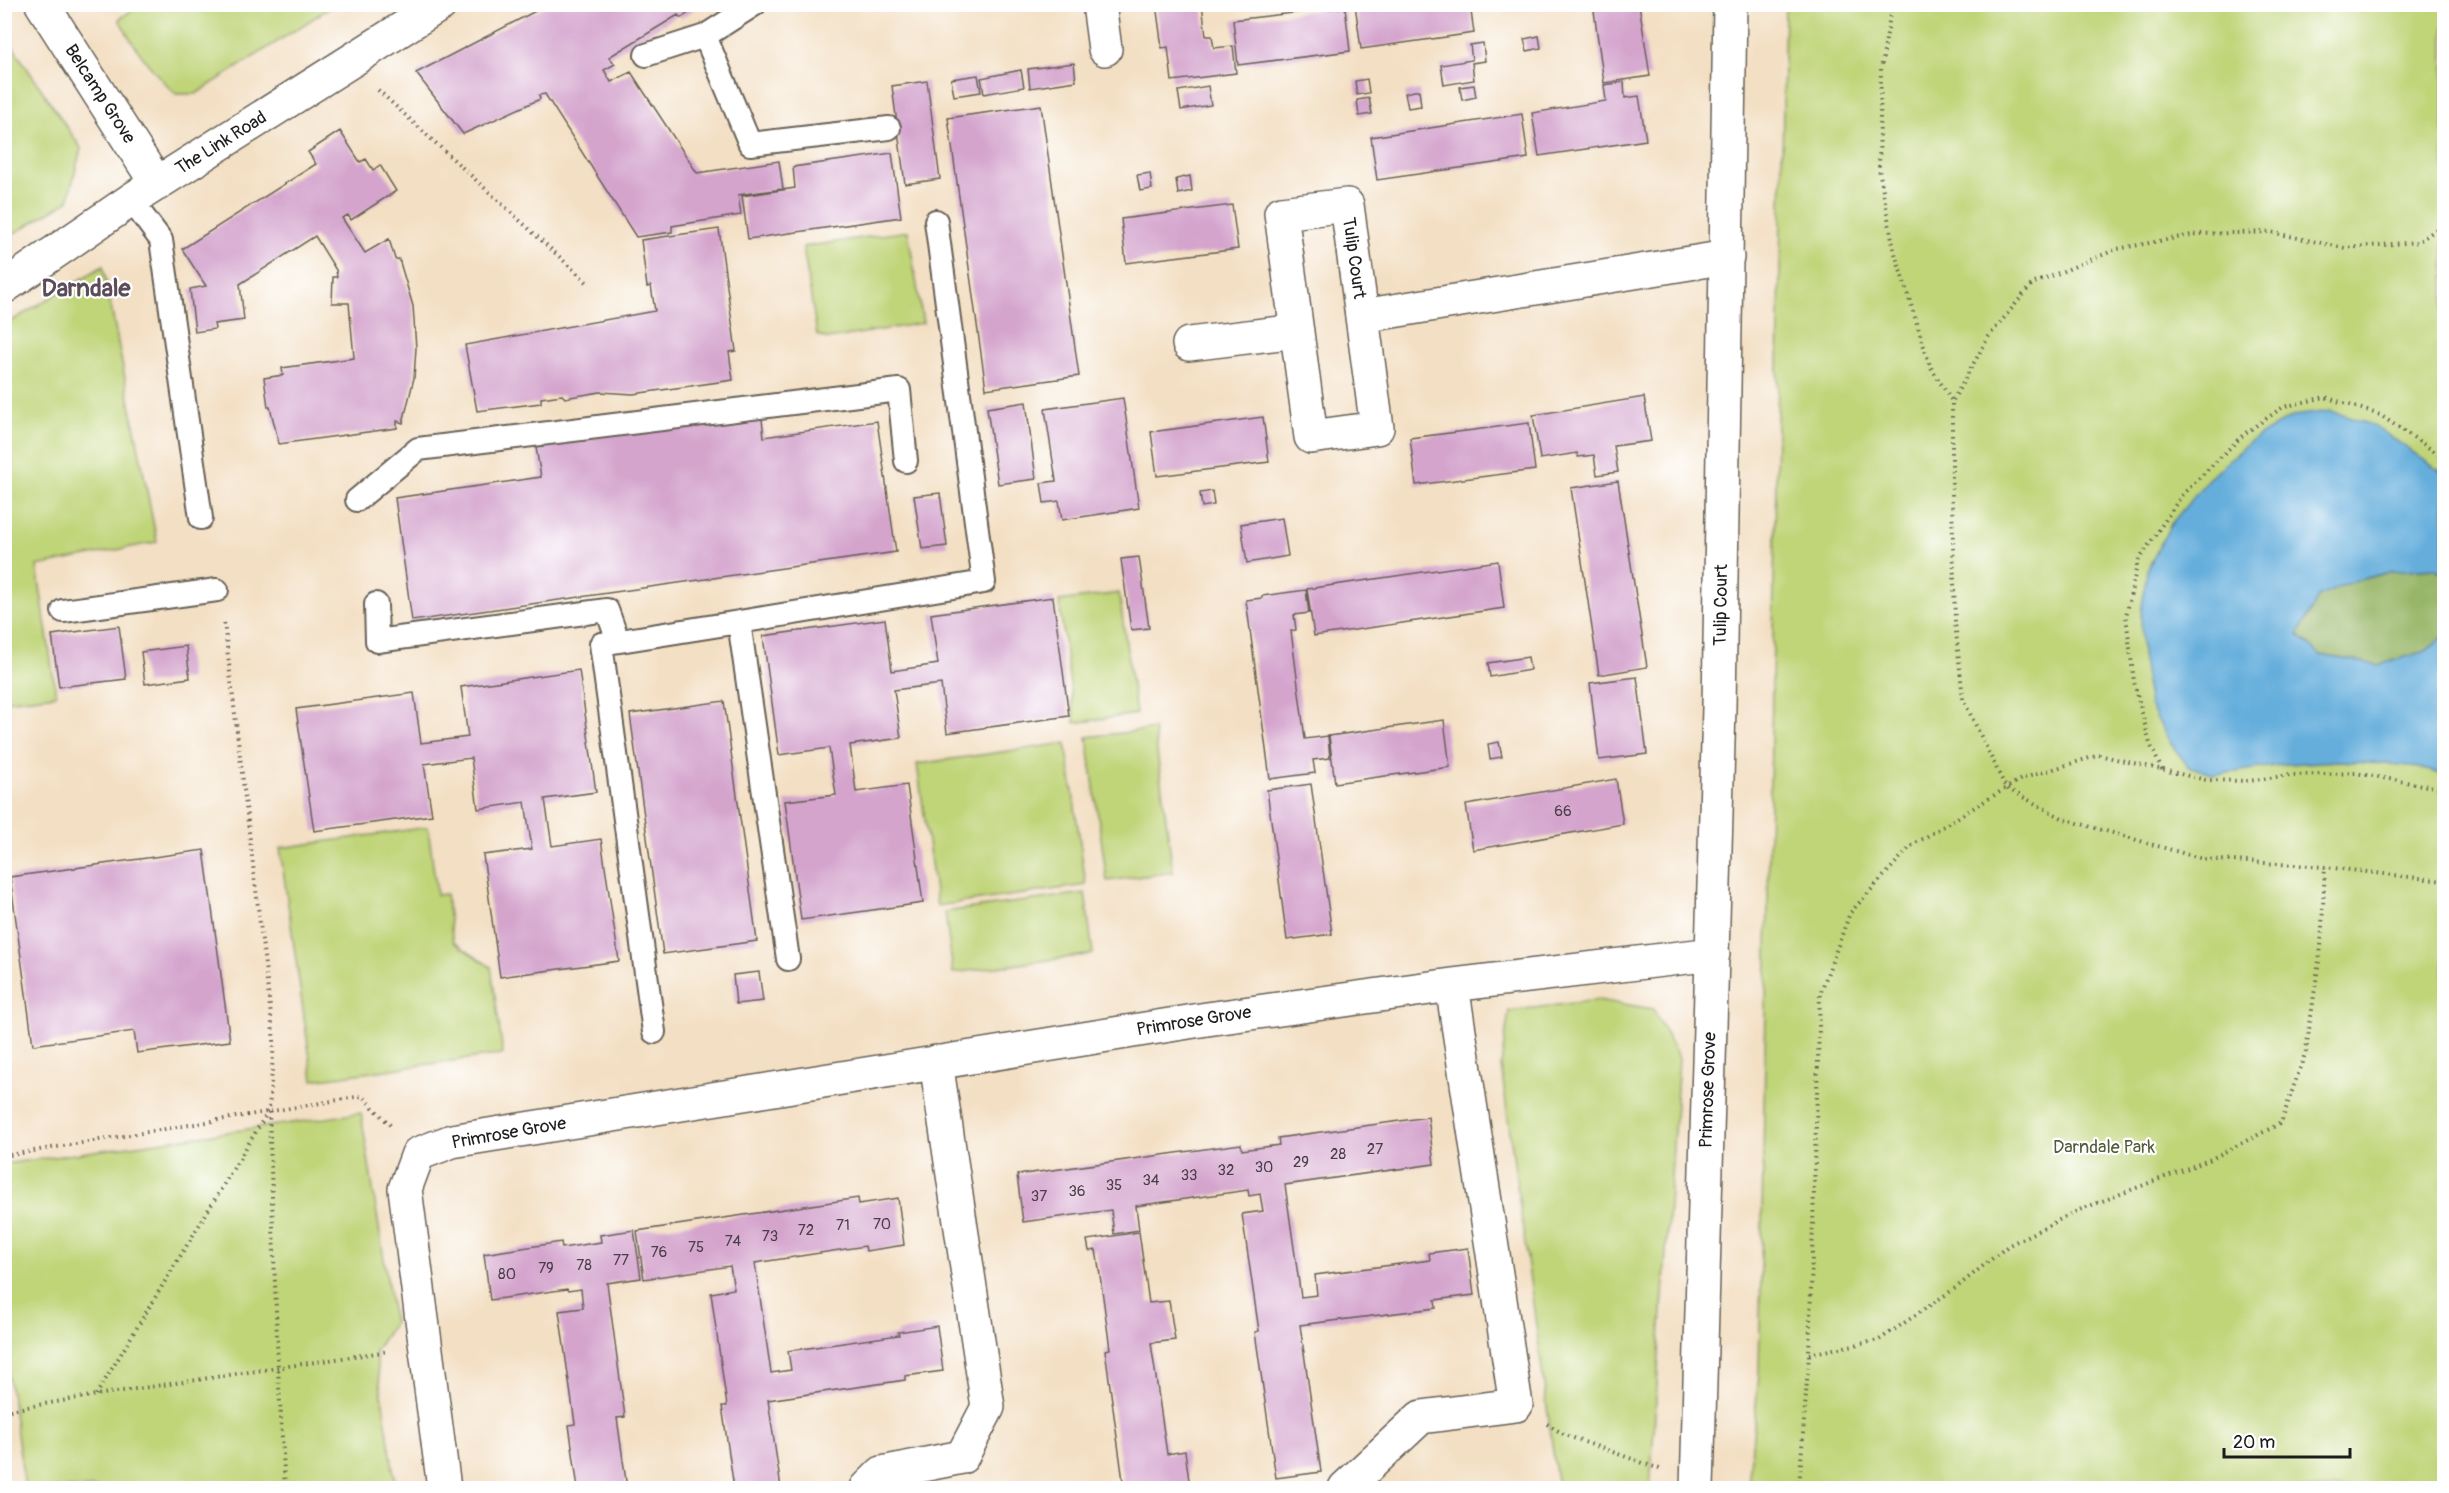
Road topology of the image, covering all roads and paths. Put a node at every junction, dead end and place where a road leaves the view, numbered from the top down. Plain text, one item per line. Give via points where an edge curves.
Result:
1 (42, 4) edge
2 (441, 4) edge
3 (755, 4) edge
4 (1099, 4) edge
5 (1730, 4) edge
6 (1892, 4) edge
7 (705, 36) junction
8 (1105, 49) dead end
9 (646, 55) dead end
10 (349, 63) junction
11 (889, 128) dead end
12 (144, 192) junction
13 (936, 221) dead end
14 (2445, 224) edge
15 (1727, 256) junction
16 (590, 285) dead end
17 (4, 287) edge
18 (1362, 316) junction
19 (1297, 331) junction
20 (1189, 344) dead end
21 (1952, 400) junction
22 (2445, 458) edge
23 (906, 461) dead end
24 (357, 500) dead end
25 (201, 518) dead end
26 (218, 590) dead end
27 (376, 604) dead end
28 (63, 612) dead end
29 (224, 621) dead end
30 (739, 622) junction
31 (618, 641) junction
32 (2162, 770) junction
33 (2006, 788) junction
34 (2445, 789) edge
35 (2325, 867) junction
36 (2445, 881) edge
37 (1713, 954) junction
38 (788, 959) dead end
39 (1452, 985) junction
40 (654, 1032) dead end
41 (936, 1062) junction
42 (269, 1110) junction
43 (418, 1154) junction
44 (4, 1156) edge
45 (425, 1346) junction
46 (1809, 1354) junction
47 (278, 1368) junction
48 (96, 1395) junction
49 (1516, 1405) junction
50 (4, 1411) edge
51 (4, 1435) edge
52 (1697, 1485) edge
53 (11, 1488) edge
54 (285, 1488) edge
55 (444, 1488) edge
56 (867, 1488) edge
57 (1345, 1488) edge
58 (1799, 1488) edge

1 - 12 street, Belcamp Grove
2 - 10 street, The Link Road
3 - 7 lane
4 - 8 street
5 - 15 street, Tulip Court
6 - 21 path via 1881,69 1880,169 1894,250 1930,366
7 - 9 lane
7 - 11 lane via 750,144
10 - 12 street, The Link Road
10 - 16 path
12 - 17 street, The Link Road
12 - 25 lane via 161,240
13 - 30 lane via 984,582
14 - 21 path via 2418,242 2345,248 2270,232 2197,234 2117,249 2032,284 1989,336
15 - 18 street, Tulip Court
15 - 37 street, Tulip Court
18 - 19 street, Tulip Court via 1377,428 1311,437
18 - 19 street, Tulip Court via 1347,204 1281,213
19 - 20 street
21 - 33 path via 1955,622 1963,699
22 - 32 path via 2380,415 2325,397 2283,407 2244,434 2182,495 2138,561 2126,616 2134,682 2150,744
23 - 24 lane via 899,390 417,449
26 - 28 lane
27 - 31 lane via 377,641 608,610
29 - 42 path via 274,1041
30 - 31 lane
30 - 38 lane
31 - 40 lane via 601,644
32 - 33 path via 2099,755 2021,779
32 - 34 path via 2206,780 2248,781 2356,773
33 - 35 path via 2064,819 2203,859
33 - 46 path via 1911,846 1850,913 1820,994
35 - 36 path
35 - 46 path via 2321,947 2306,1051 2281,1122 2209,1160 2079,1210 2009,1245 1957,1287 1879,1340
37 - 39 street, Primrose Grove
37 - 52 street, Primrose Grove
39 - 41 street, Primrose Grove
39 - 49 street
41 - 43 street, Primrose Grove via 452,1141
41 - 56 street via 988,1407 962,1457 882,1473
42 - 43 path via 362,1096
42 - 44 path
42 - 47 path
42 - 48 path
43 - 45 street via 405,1189
45 - 47 path
45 - 55 street
46 - 58 path
47 - 48 path
47 - 54 path
48 - 50 path
49 - 52 path via 1565,1435
49 - 57 street via 1421,1417
51 - 53 path

